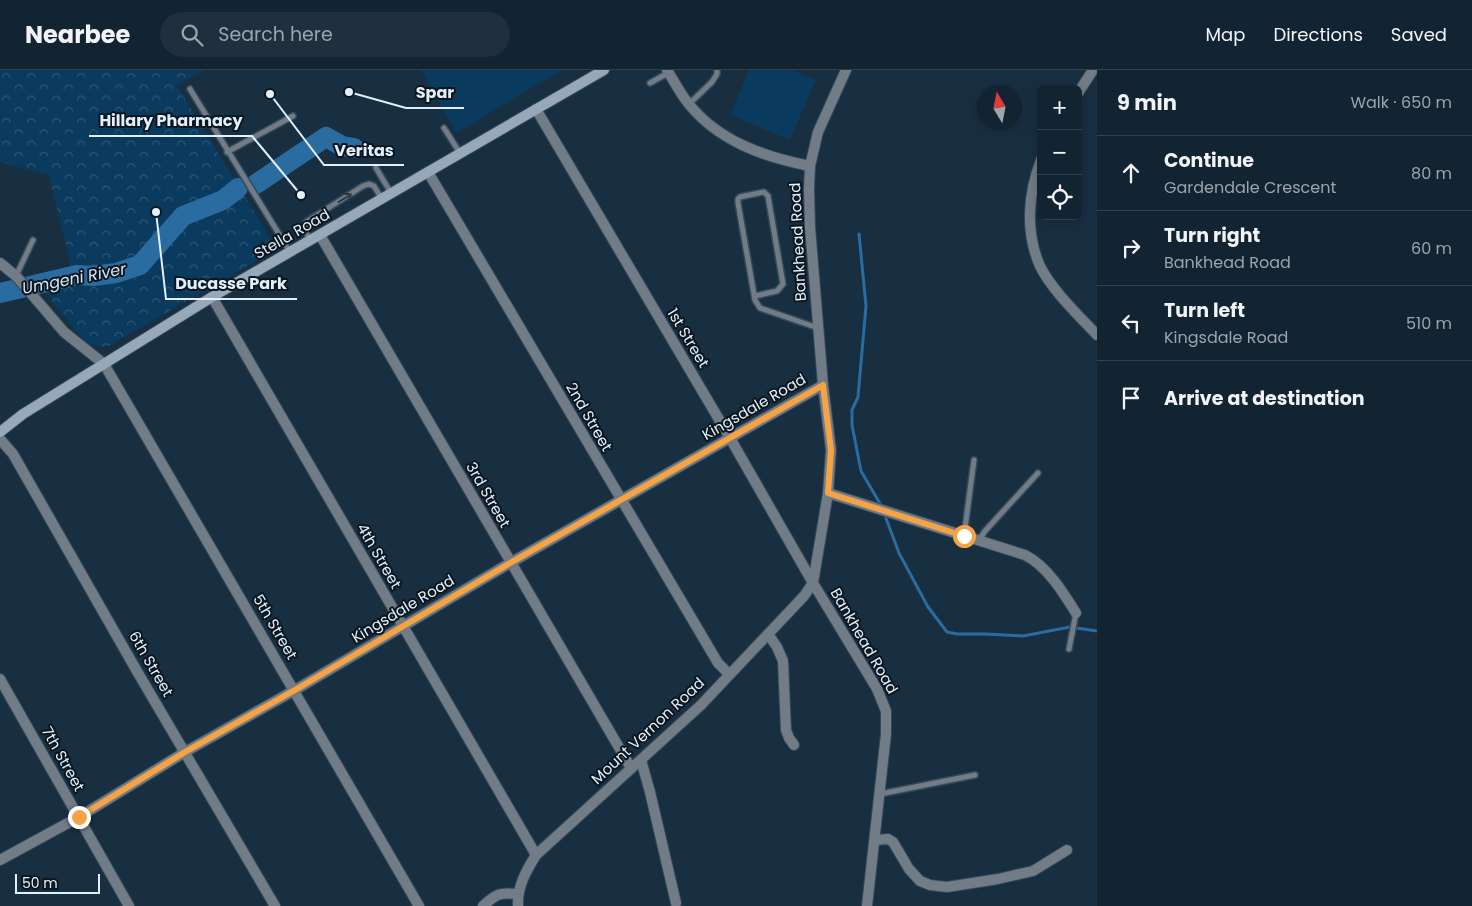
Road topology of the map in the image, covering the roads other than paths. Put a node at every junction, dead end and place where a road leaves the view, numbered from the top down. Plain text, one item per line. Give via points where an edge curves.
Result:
1 (604, 70) edge
2 (716, 70) edge
3 (846, 70) edge
4 (1093, 70) edge
5 (668, 71) edge
6 (650, 83) dead end
7 (1082, 87) edge
8 (190, 89) dead end
9 (689, 104) junction
10 (536, 110) junction
11 (294, 116) dead end
12 (444, 128) dead end
13 (228, 152) junction
14 (460, 153) junction
15 (810, 166) junction
16 (376, 168) dead end
17 (428, 172) junction
18 (1037, 173) edge
19 (391, 193) junction
20 (382, 199) junction
21 (320, 235) junction
22 (33, 240) dead end
23 (310, 241) junction
24 (290, 252) junction
25 (0, 263) edge
26 (18, 277) junction
27 (755, 296) junction
28 (212, 298) junction
29 (818, 328) junction
30 (1097, 335) edge
31 (104, 364) junction
32 (823, 385) junction
33 (0, 432) edge
34 (730, 438) junction
35 (0, 439) edge
36 (974, 460) dead end
37 (1038, 473) dead end
38 (828, 493) junction
39 (621, 500) junction
40 (964, 536) junction
41 (979, 540) junction
42 (510, 563) junction
43 (813, 583) junction
44 (1074, 617) joint
45 (403, 627) junction
46 (768, 634) junction
47 (1069, 649) dead end
48 (729, 674) junction
49 (0, 679) edge
50 (295, 690) junction
51 (794, 745) dead end
52 (185, 752) junction
53 (641, 760) junction
54 (631, 768) junction
55 (975, 775) dead end
56 (880, 794) junction
57 (79, 817) junction
58 (874, 840) junction
59 (1067, 850) dead end
60 (536, 855) junction
61 (0, 860) edge
62 (518, 894) junction
63 (676, 903) dead end
64 (129, 906) edge
65 (275, 906) edge
66 (420, 906) edge
67 (483, 906) edge
68 (518, 906) edge
69 (867, 906) edge

1 - 10 main road, Stella Road
2 - 9 lane via 712,82
3 - 15 street, Bankhead Road via 818,132
4 - 7 street
5 - 6 lane
5 - 9 street
8 - 13 lane
9 - 15 street via 717,130 759,154
10 - 14 main road, Stella Road
10 - 34 street, 1st Street
11 - 13 lane
12 - 14 lane
13 - 24 lane
14 - 17 main road, Stella Road
15 - 29 street, Bankhead Road
16 - 19 lane
17 - 19 main road, Stella Road
17 - 39 street, 2nd Street
18 - 30 street via 1031,192 1030,214 1032,242 1041,267 1063,298
19 - 20 main road, Stella Road
20 - 21 main road, Stella Road
23 -> 20 lane via 306,222 363,186 374,186
21 - 23 main road, Stella Road
21 - 42 street, 3rd Street
22 - 26 lane
23 - 24 main road, Stella Road
24 - 28 main road, Stella Road
25 - 26 street
26 - 31 street via 64,332
27 - 27 lane via 738,199 764,192 768,196 783,284 777,291
27 - 29 lane via 760,308
28 - 31 main road, Stella Road
28 - 45 street, 4th Street
29 - 32 street, Bankhead Road
31 - 33 main road, Stella Road
31 - 50 street, 5th Street
32 - 34 street, Kingsdale Road
32 - 38 street, Bankhead Road via 831,450
34 - 39 street, Kingsdale Road
34 - 43 street, 1st Street
35 - 52 street, 6th Street via 13,454
36 - 40 lane
37 - 41 lane
38 - 40 street
38 - 43 street, Bankhead Road
39 - 42 street, Kingsdale Road
39 - 48 street, 2nd Street via 718,663
40 - 41 street
41 - 44 street via 1037,561 1066,598
42 - 45 street, Kingsdale Road
42 - 54 street, 3rd Street
43 - 46 street, Mount Vernon Road
43 - 56 street, Bankhead Road via 883,701 886,734
44 - 47 lane
45 - 50 street, Kingsdale Road
45 - 60 street, 4th Street
46 - 48 street, Mount Vernon Road
46 - 51 street via 782,661 786,730
48 - 53 street, Mount Vernon Road via 701,705
49 - 57 street, 7th Street
50 - 52 street, Kingsdale Road
50 - 66 street, 5th Street
52 - 57 street, Kingsdale Road
52 - 65 street, 6th Street
53 - 54 street, Mount Vernon Road
53 - 63 street
54 - 60 street, Mount Vernon Road
55 - 56 lane
56 - 58 street, Bankhead Road
57 - 61 street, Kingsdale Road
57 - 64 street, 7th Street
58 - 59 street via 893,842 920,881 947,887 1033,872
58 - 69 street, Bankhead Road
60 - 62 street, Mount Vernon Road
62 - 67 street via 497,894
62 - 68 street, Mount Vernon Road

